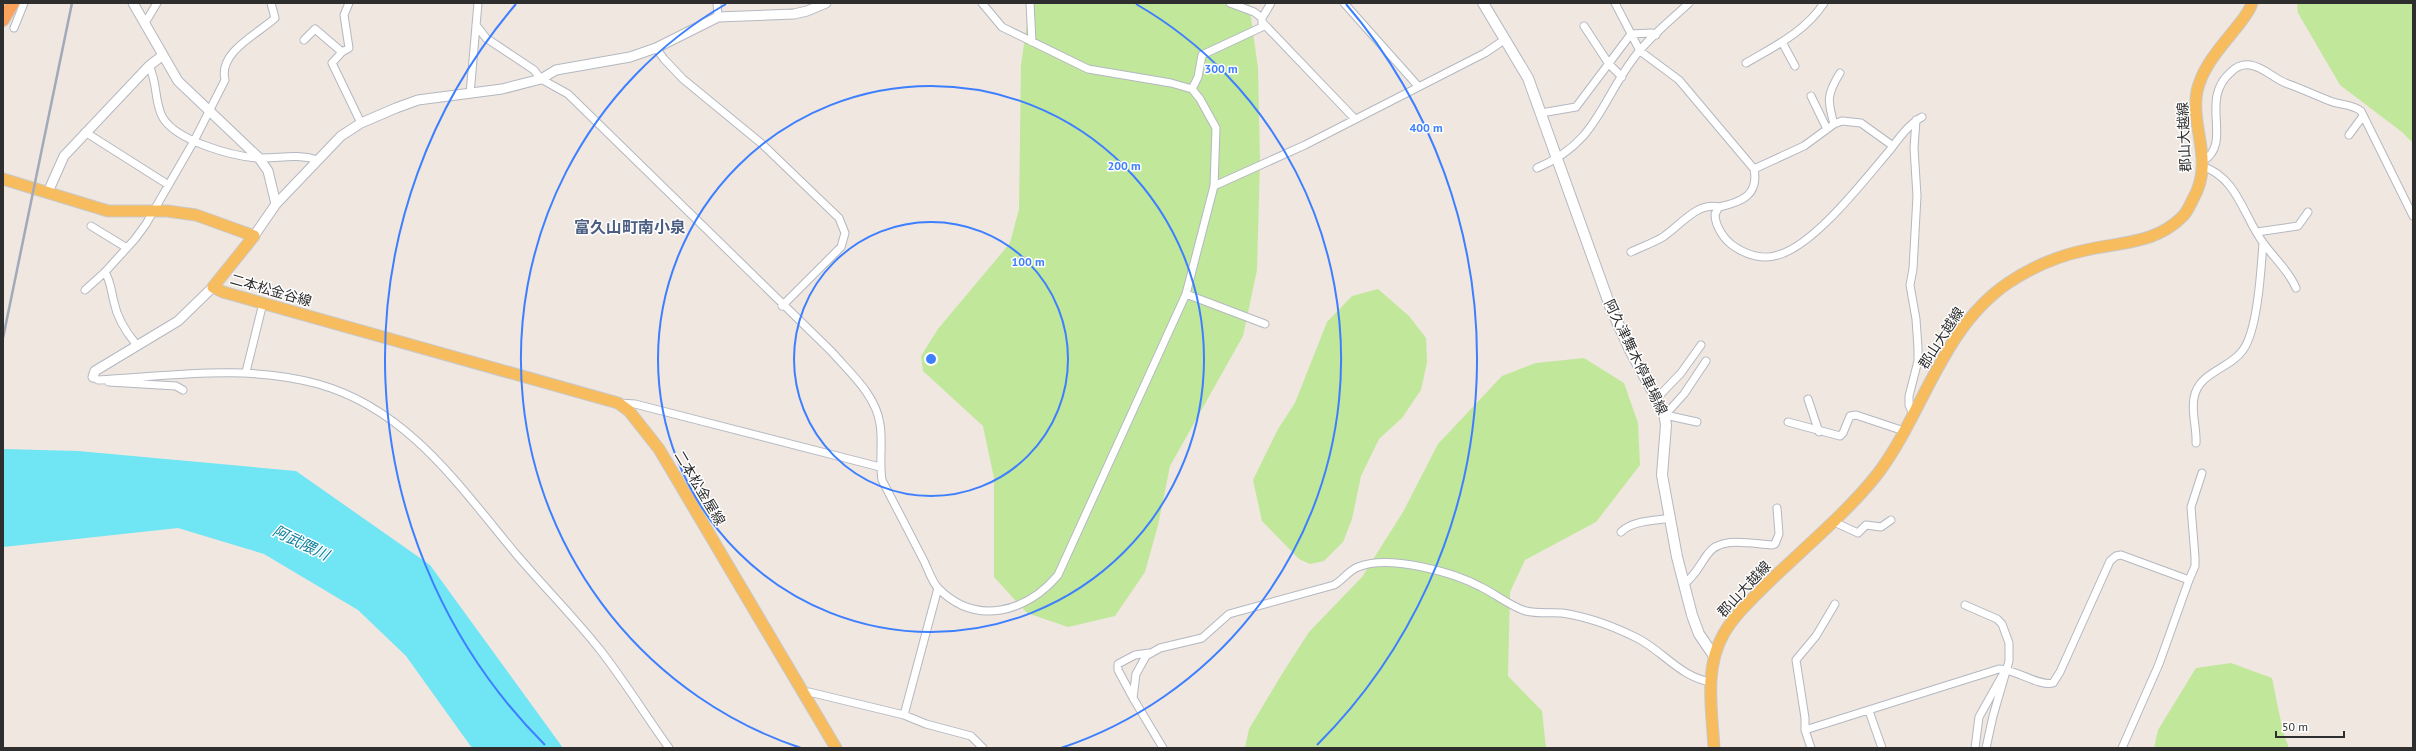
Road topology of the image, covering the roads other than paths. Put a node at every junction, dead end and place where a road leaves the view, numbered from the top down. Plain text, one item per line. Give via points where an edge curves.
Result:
1 (13, 3) edge
2 (24, 3) edge
3 (133, 3) edge
4 (157, 3) edge
5 (271, 3) edge
6 (349, 3) edge
7 (478, 3) edge
8 (717, 3) edge
9 (826, 3) edge
10 (982, 3) edge
11 (1030, 3) edge
12 (1230, 3) edge
13 (1271, 3) edge
14 (1344, 3) edge
15 (1483, 3) edge
16 (1615, 3) edge
17 (1689, 3) edge
18 (1824, 3) edge
19 (2252, 3) edge
20 (718, 17) junction
21 (3, 20) edge
22 (1263, 20) junction
23 (145, 23) junction
24 (476, 25) junction
25 (1584, 26) dead end
26 (14, 28) dead end
27 (1631, 34) junction
28 (1656, 35) junction
29 (304, 40) dead end
30 (1504, 40) junction
31 (1032, 42) junction
32 (1782, 42) junction
33 (656, 48) junction
34 (1640, 51) junction
35 (342, 52) junction
36 (163, 55) junction
37 (1746, 63) dead end
38 (1608, 64) junction
39 (149, 66) junction
40 (1795, 66) dead end
41 (1840, 73) dead end
42 (1622, 77) junction
43 (541, 79) junction
44 (1418, 86) junction
45 (1192, 89) junction
46 (470, 94) junction
47 (1811, 96) dead end
48 (209, 110) junction
49 (1541, 113) junction
50 (2363, 116) junction
51 (1354, 118) junction
52 (361, 124) junction
53 (1834, 124) junction
54 (1827, 129) junction
55 (85, 132) junction
56 (2349, 135) dead end
57 (194, 141) junction
58 (1893, 146) junction
59 (259, 158) junction
60 (1558, 159) junction
61 (318, 160) junction
62 (2203, 164) junction
63 (1537, 168) dead end
64 (1754, 169) junction
65 (3, 179) edge
66 (167, 184) junction
67 (1214, 186) junction
68 (48, 192) junction
69 (276, 204) junction
70 (1719, 207) junction
71 (153, 211) junction
72 (2308, 212) dead end
73 (2413, 216) edge
74 (91, 226) dead end
75 (2257, 232) junction
76 (254, 236) junction
77 (2263, 243) junction
78 (127, 248) junction
79 (1631, 252) dead end
80 (105, 272) junction
81 (213, 287) junction
82 (2296, 288) dead end
83 (85, 290) dead end
84 (1186, 294) junction
85 (263, 304) junction
86 (782, 306) junction
87 (1265, 324) dead end
88 (136, 344) junction
89 (1701, 345) dead end
90 (448, 354) joint
91 (1706, 361) dead end
92 (246, 372) junction
93 (93, 377) joint
94 (104, 380) junction
95 (183, 390) dead end
96 (1658, 396) junction
97 (1808, 399) dead end
98 (618, 403) junction
99 (1913, 414) junction
100 (1665, 416) junction
101 (1696, 422) dead end
102 (1788, 422) dead end
103 (1904, 431) junction
104 (1819, 432) junction
105 (2196, 443) dead end
106 (880, 467) junction
107 (2202, 473) dead end
108 (1777, 508) dead end
109 (1671, 518) junction
110 (1891, 520) dead end
111 (1832, 521) junction
112 (1621, 532) dead end
113 (2189, 580) junction
114 (1684, 584) junction
115 (938, 588) junction
116 (1835, 604) dead end
117 (1966, 605) dead end
118 (1149, 653) junction
119 (1714, 656) junction
120 (2008, 669) junction
121 (1711, 682) junction
122 (804, 693) junction
123 (1133, 698) junction
124 (1869, 711) junction
125 (904, 715) junction
126 (1805, 730) junction
127 (669, 748) edge
128 (836, 748) edge
129 (983, 748) edge
130 (1163, 748) edge
131 (1714, 748) edge
132 (1811, 748) edge
133 (1882, 748) edge
134 (1975, 748) edge
135 (1986, 748) edge
136 (2122, 748) edge

1 - 21 highway
2 - 26 street
3 - 23 street
4 - 23 street
5 - 48 street via 275,18 242,44 228,59 223,73 225,80
6 - 35 street via 344,15 349,48
7 - 24 street
8 - 20 street
9 - 20 street via 794,14
10 - 31 street via 1002,27
11 - 31 street
12 - 22 street via 1254,12
13 - 22 street
14 - 44 street
15 - 30 main road, 阿久津舞木停車場線
16 - 27 street
17 - 28 street
18 - 32 street via 1803,29
19 - 62 main road, 郡山大越線 via 2248,13 2210,60 2200,82 2196,100
20 - 33 street
22 - 45 street via 1262,27 1204,53
22 - 51 street
23 - 36 street
24 - 43 street via 486,38 534,70
24 - 46 street
25 - 38 street
27 - 28 street
27 - 34 street
27 - 38 street
28 - 34 street
29 - 35 street via 315,28
30 - 44 street via 1485,53
30 - 49 main road, 阿久津舞木停車場線 via 1528,78
31 - 45 street via 1088,69 1165,81
32 - 37 street
32 - 40 street
33 - 43 street via 630,57 556,70
33 - 86 street via 683,79 762,144 820,199 842,224 845,238 841,247
34 - 42 street
34 - 64 street via 1678,80
35 - 52 street via 332,63
36 - 39 street
36 - 48 street via 178,81
38 - 42 street
38 - 49 street via 1576,107
39 - 55 street
39 - 57 street via 156,79 159,108 164,120 177,132
41 - 53 street via 1829,94
42 - 60 street via 1586,134
43 - 46 street
43 - 86 street via 568,94
44 - 51 street
45 - 67 street via 1216,128
46 - 52 street via 418,100
47 - 54 street
48 - 57 street
48 - 59 street
49 - 60 main road, 阿久津舞木停車場線
50 - 56 street
50 - 62 street via 2356,107 2331,101 2276,79 2255,66 2242,65 2222,80 2217,91 2217,142 2212,156
50 - 73 street
51 - 67 street via 1305,145
52 - 61 street via 341,136
53 - 54 street
53 - 58 street via 1855,121
54 - 64 street via 1804,146
55 - 66 street
55 - 68 street via 64,156
57 - 59 street via 227,152
57 - 66 street
58 - 70 street via 1843,204 1810,237 1782,254 1761,257 1746,253 1732,245 1716,222 1715,214
58 - 99 street via 1919,118 1914,148 1917,196 1910,286 1918,348 1918,361 1909,396
59 - 61 street via 302,155
59 - 69 street via 268,171
60 - 63 street
60 - 96 main road, 阿久津舞木停車場線 via 1610,306 1630,350
61 - 69 street
62 - 75 street via 2222,175 2235,192
62 - 99 main road, 郡山大越線 via 2200,188 2184,216 2160,234 2143,240 2086,250 2043,263 1993,295 1965,325
64 - 70 street via 1754,190 1742,199
65 - 68 main road
66 - 71 street
67 - 84 street
68 - 71 main road via 108,211
69 - 76 street
70 - 79 street via 1710,205 1697,211 1663,237
71 - 76 main road via 196,215
71 - 78 street
72 - 75 street via 2298,226
74 - 78 street
75 - 77 street
76 - 81 main road, 二本松金谷線
77 - 82 street via 2292,278
77 - 105 street via 2260,286 2248,339 2242,352 2204,379 2198,388 2194,398
78 - 80 street
80 - 83 street
80 - 88 street via 112,288 117,314 124,329
81 - 85 main road, 二本松金谷線
81 - 88 street via 178,321
84 - 87 street
84 - 115 street via 1058,575 1048,587 1029,601 985,612 976,611 960,603
85 - 90 main road, 二本松金谷線
85 - 92 street
86 - 106 street via 832,352 862,386 873,403 880,424
88 - 93 street via 95,371
89 - 96 street via 1681,373
90 - 98 main road, 二本松金屋線
91 - 100 street via 1684,394
92 - 94 street
92 - 127 street via 318,384 350,395 382,412 429,451 479,506 517,555 600,651
93 - 94 street
94 - 95 street via 113,383 176,386
96 - 100 main road, 阿久津舞木停車場線
97 - 104 street
98 - 106 street via 635,404
98 - 122 main road, 二本松金屋線 via 629,411 659,449
99 - 103 main road, 郡山大越線
100 - 101 street
100 - 109 main road, 阿久津舞木停車場線 via 1662,475
102 - 104 street
103 - 104 street via 1853,415 1840,436
103 - 111 main road, 郡山大越線 via 1877,474
106 - 115 street via 882,480
107 - 113 street via 2191,507 2195,566
108 - 114 street via 1779,534 1775,544 1735,542 1721,545 1708,553 1692,578
109 - 112 street via 1634,523 1627,525
109 - 114 main road, 阿久津舞木停車場線
110 - 111 street via 1881,527 1866,525 1858,533
111 - 119 main road, 郡山大越線 via 1738,615 1724,634
113 - 120 street via 2121,555 2116,556 2110,561 2056,680 2045,684
113 - 136 street via 2159,664
114 - 119 main road, 阿久津舞木停車場線 via 1692,616
115 - 125 street
116 - 126 street via 1816,636 1796,660
117 - 120 street via 1997,619 2002,624 2008,643
118 - 121 street via 1202,638 1229,614 1334,585 1358,567 1372,564 1404,564 1455,576 1527,611 1563,613 1611,626 1656,648 1681,671
118 - 123 street via 1136,674
118 - 123 street via 1135,655 1118,664 1118,670
119 - 121 main road, 郡山大越線
120 - 124 street via 1999,669
120 - 134 street via 1996,684 1979,717
120 - 135 street
121 - 131 main road, 郡山大越線
122 - 125 street via 809,692
122 - 128 main road, 二本松金屋線
123 - 130 street
124 - 126 street
124 - 133 street
125 - 129 street via 926,724 971,736
126 - 132 street

